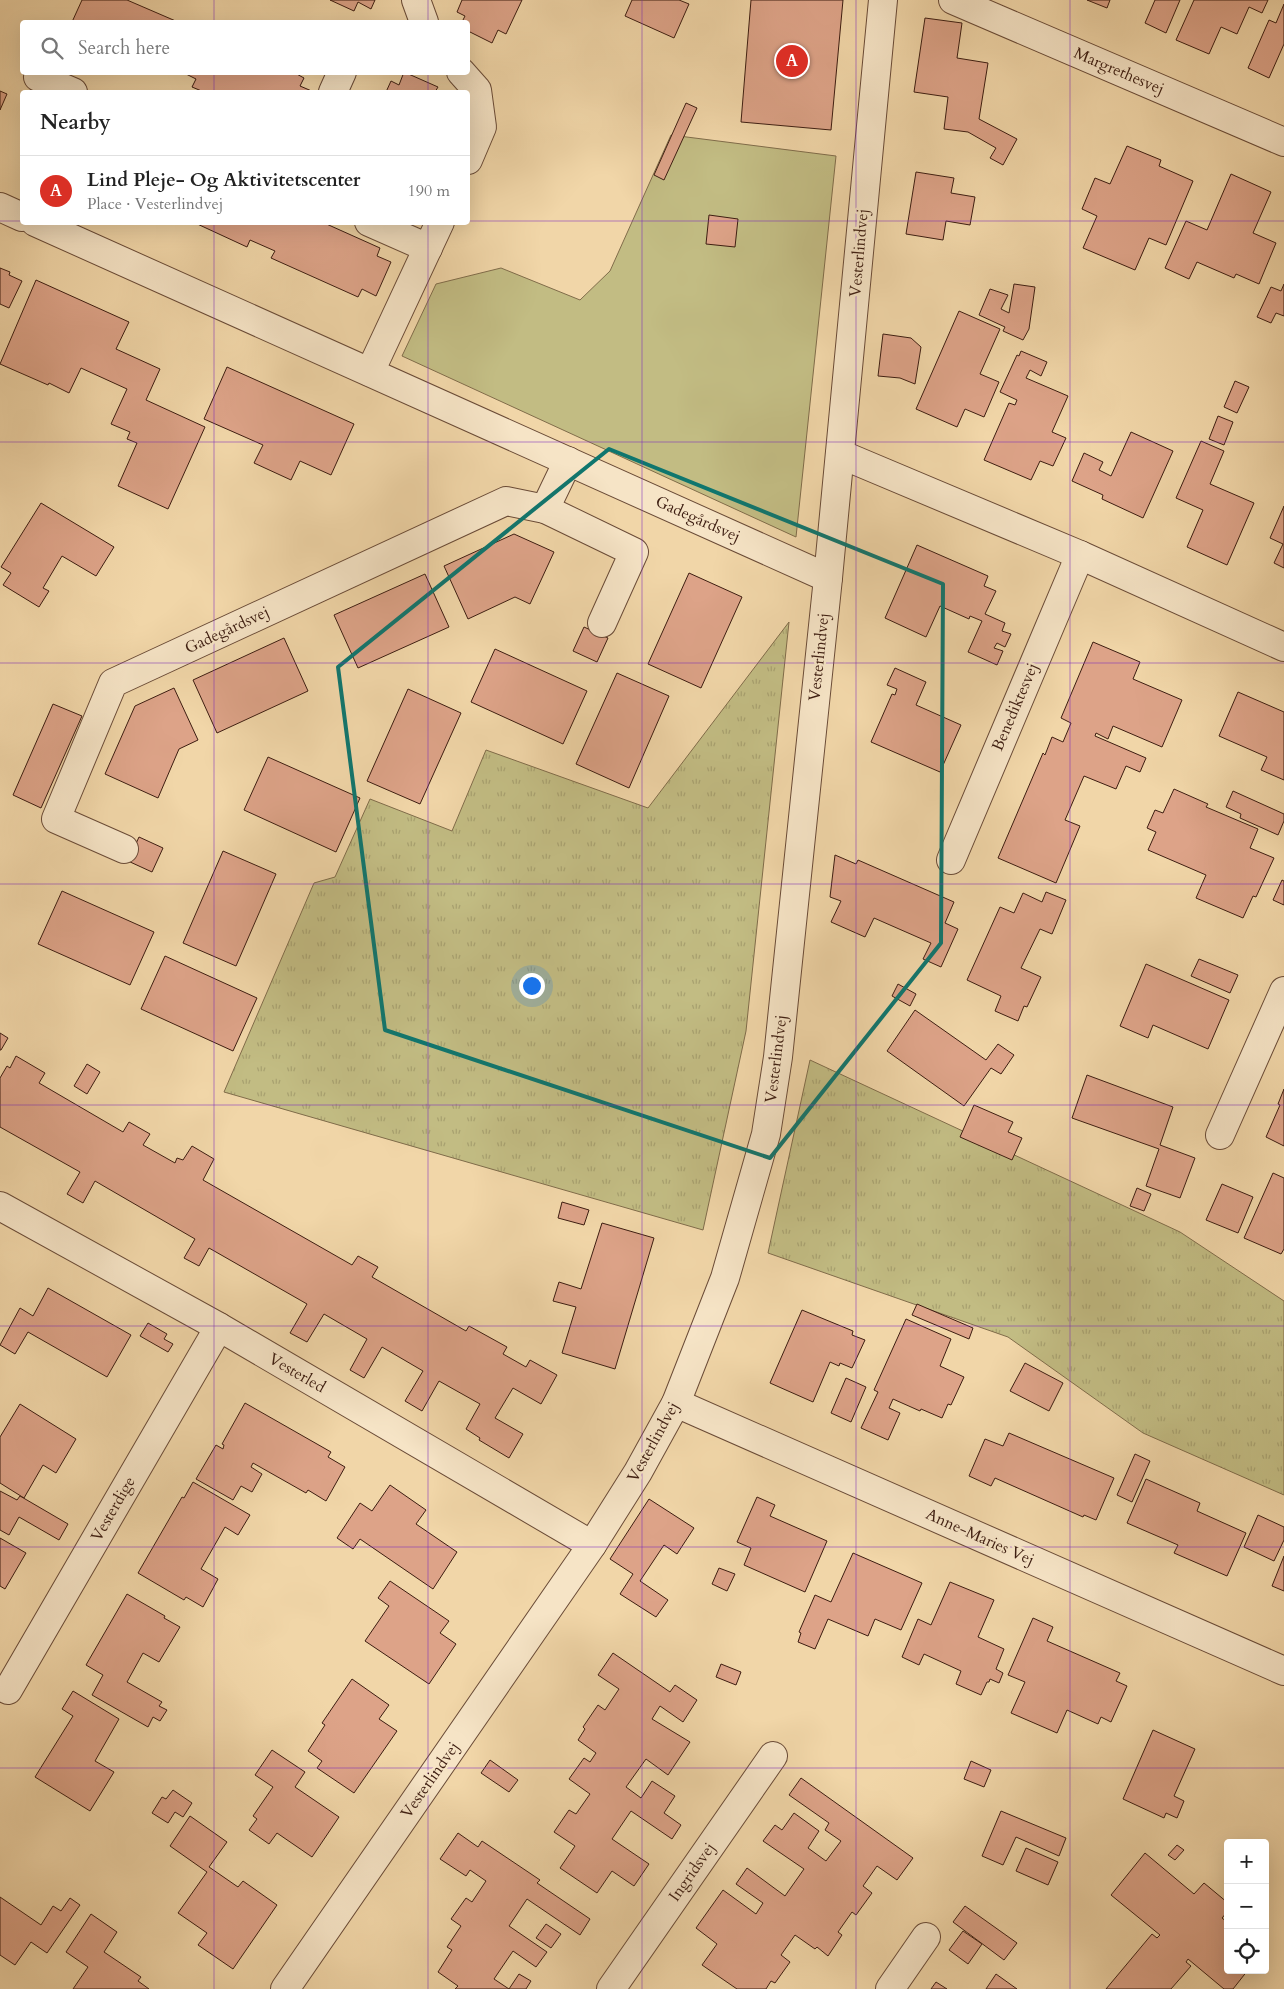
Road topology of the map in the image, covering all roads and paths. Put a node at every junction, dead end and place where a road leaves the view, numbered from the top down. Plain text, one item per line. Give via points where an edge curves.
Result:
1 (416, 0) edge
2 (883, 0) edge
3 (953, 0) edge
4 (423, 20) edge
5 (340, 75) edge
6 (464, 75) edge
7 (38, 77) dead end
8 (68, 90) edge
9 (333, 90) edge
10 (1284, 142) edge
11 (470, 155) edge
12 (0, 207) edge
13 (20, 216) edge
14 (42, 225) edge
15 (376, 225) edge
16 (439, 225) edge
17 (428, 248) junction
18 (370, 372) junction
19 (840, 454) junction
20 (568, 461) junction
21 (545, 509) junction
22 (1080, 555) junction
23 (828, 578) junction
24 (602, 623) dead end
25 (1284, 647) edge
26 (124, 849) dead end
27 (951, 860) dead end
28 (1284, 991) edge
29 (1220, 1135) dead end
30 (0, 1206) edge
31 (219, 1328) junction
32 (676, 1403) junction
33 (592, 1546) junction
34 (1284, 1671) edge
35 (8, 1690) dead end
36 (773, 1756) dead end
37 (926, 1937) dead end
38 (285, 1989) edge
39 (611, 1989) edge
40 (890, 1989) edge

1 - 4 street
2 - 19 street, Vesterlindvej
3 - 10 street, Margrethesvej
5 - 9 street
6 - 11 street via 477,90 482,127
7 - 8 street
12 - 13 street
14 - 18 street, Gadegårdsvej
15 - 17 street
16 - 17 street
17 - 18 street
18 - 20 street, Gadegårdsvej
19 - 22 street
19 - 23 street, Vesterlindvej
20 - 21 street
20 - 23 street, Gadegårdsvej
21 - 24 street, Gadegårdsvej via 634,552
21 - 26 street, Gadegårdsvej via 506,501 113,683 56,819
22 - 25 street
22 - 27 street, Benediktesvej
23 - 32 street, Vesterlindvej via 778,1057 766,1134 726,1278
28 - 29 street
30 - 31 street, Vesterled
31 - 33 street, Vesterled
31 - 35 street, Vesterdige
32 - 33 street, Vesterlindvej
32 - 34 street, Anne-Maries Vej
33 - 38 street, Vesterlindvej
36 - 39 street, Ingridsvej
37 - 40 street

